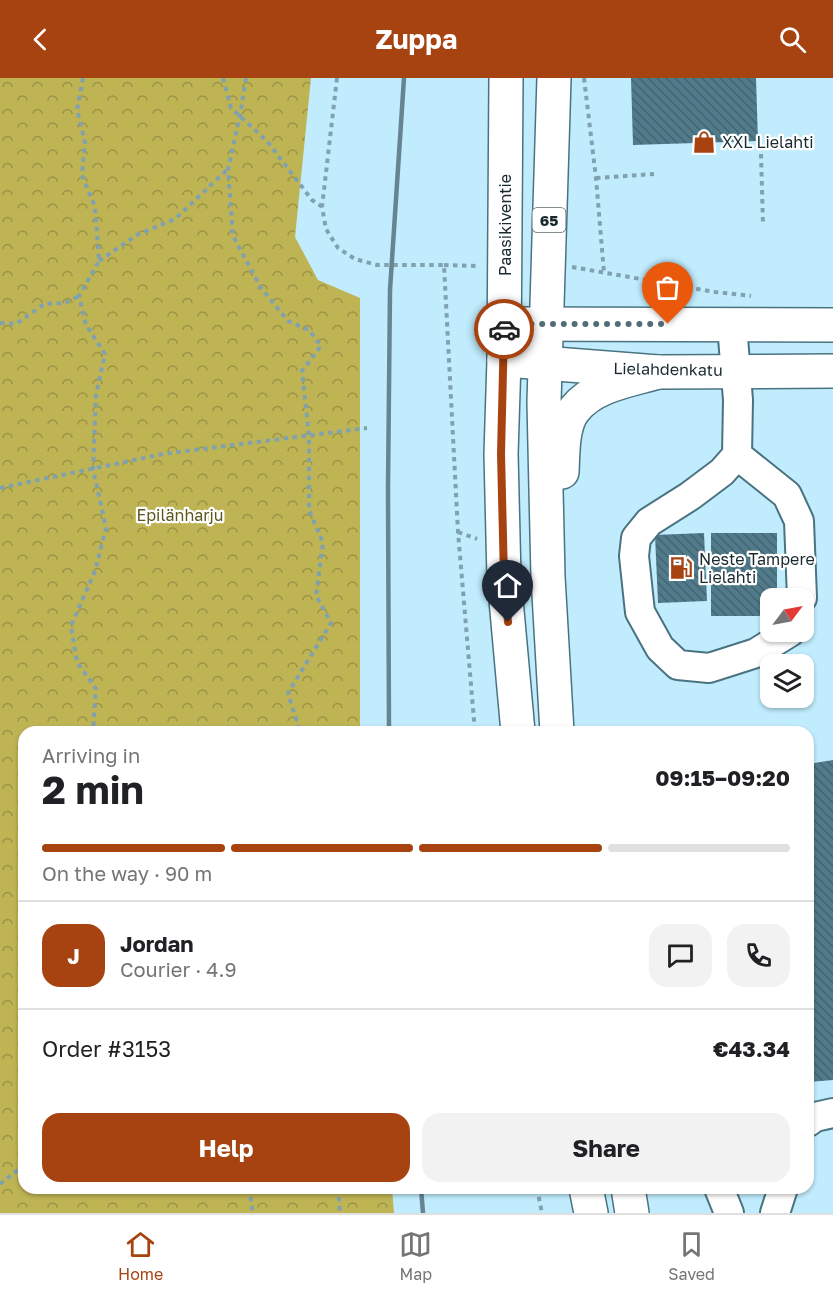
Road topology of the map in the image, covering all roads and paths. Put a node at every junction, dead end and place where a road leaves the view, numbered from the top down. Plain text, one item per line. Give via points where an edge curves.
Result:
1 (84, 78) edge
2 (223, 78) edge
3 (246, 78) edge
4 (337, 78) edge
5 (506, 78) edge
6 (554, 78) edge
7 (584, 78) edge
8 (240, 116) junction
9 (761, 154) dead end
10 (228, 169) junction
11 (654, 174) dead end
12 (596, 178) junction
13 (322, 207) junction
14 (764, 225) dead end
15 (99, 261) junction
16 (444, 265) junction
17 (564, 265) dead end
18 (489, 266) dead end
19 (604, 273) junction
20 (79, 296) junction
21 (755, 297) dead end
22 (0, 322) edge
23 (504, 324) junction
24 (546, 324) junction
25 (732, 325) junction
26 (833, 325) edge
27 (504, 360) junction
28 (544, 363) junction
29 (736, 370) junction
30 (833, 370) edge
31 (658, 372) junction
32 (367, 428) dead end
33 (309, 436) junction
34 (737, 455) junction
35 (93, 469) junction
36 (0, 488) edge
37 (458, 532) junction
38 (477, 539) dead end
39 (548, 577) junction
40 (802, 588) edge
41 (774, 642) edge
42 (93, 726) edge
43 (298, 726) edge
44 (474, 726) edge
45 (517, 726) edge
46 (557, 726) edge
47 (833, 1113) edge
48 (814, 1118) edge
49 (18, 1170) edge
50 (0, 1184) edge
51 (250, 1194) edge
52 (338, 1194) edge
53 (538, 1194) edge
54 (587, 1194) edge
55 (628, 1194) edge
56 (721, 1194) edge
57 (781, 1194) edge
58 (253, 1213) edge
59 (340, 1213) edge
60 (542, 1213) edge
61 (591, 1213) edge
62 (632, 1213) edge
63 (729, 1213) edge
64 (775, 1213) edge

1 - 15 path via 77,110 85,142 82,175 95,207
2 - 8 path via 231,108
3 - 8 path
4 - 13 path
5 - 23 main road, Paasikiventie
6 - 24 main road, 65
7 - 12 path
8 - 10 path
8 - 13 path via 267,141 312,200
9 - 14 path
10 - 15 path via 175,219 137,235
10 - 33 path via 233,236 261,288 281,313 288,321 309,330 321,346 302,371
11 - 12 path
12 - 19 path
13 - 16 path via 326,229 339,248 355,259 377,265
15 - 20 path
16 - 18 path
16 - 37 path
17 - 19 path
19 - 21 path
20 - 22 path via 65,303 44,304 16,324
20 - 35 path via 86,324 105,354 96,395
23 - 24 main road
23 - 27 main road, Paasikiventie
24 - 25 main road
24 - 28 main road, 65
25 - 26 main road
25 - 29 lane
27 - 28 main road, Lielahdenkatu
27 - 45 main road, Paasikiventie via 504,578
28 - 31 main road, Lielahdenkatu
28 - 39 main road, 65
29 - 30 main road, Lielahdenkatu
29 - 31 main road, Lielahdenkatu
29 - 34 lane
31 - 39 main road via 593,393 574,409 566,429 559,529
32 - 33 path
33 - 35 path via 163,454
33 - 43 path via 309,510 323,543 316,595 330,623 288,693
34 - 40 lane via 787,495 799,521
34 - 41 lane via 722,472 649,522 636,538 640,612 660,648 678,665 710,668 756,653
35 - 36 path
35 - 42 path via 106,528 95,571 71,626 77,662 96,689
37 - 38 path
37 - 44 path
39 - 46 main road, 65
47 - 48 lane
49 - 50 path
51 - 58 path
52 - 59 path
53 - 60 path
54 - 61 main road
55 - 62 main road
56 - 63 lane
57 - 64 lane

